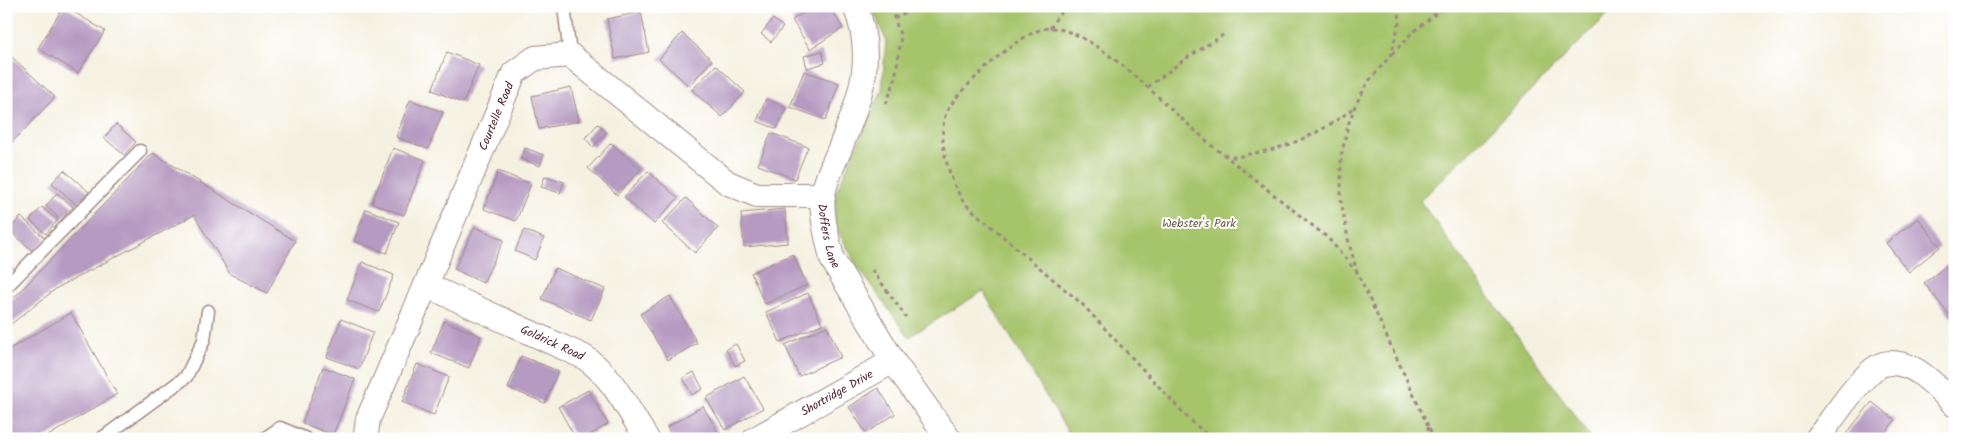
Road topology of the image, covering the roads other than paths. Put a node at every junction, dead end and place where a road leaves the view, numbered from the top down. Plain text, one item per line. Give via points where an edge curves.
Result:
1 (564, 6) edge
2 (855, 6) edge
3 (570, 55) junction
4 (140, 151) dead end
5 (823, 195) junction
6 (426, 285) junction
7 (6, 287) edge
8 (208, 311) dead end
9 (893, 361) junction
10 (1955, 405) edge
11 (101, 439) edge
12 (264, 439) edge
13 (306, 439) edge
14 (367, 439) edge
15 (647, 439) edge
16 (755, 439) edge
17 (949, 439) edge
18 (1817, 439) edge

1 - 3 lane
2 - 5 street, Doffers Lane via 864,37 866,63 859,100
3 - 5 street via 728,183 757,195
3 - 6 street, Courtelle Road via 534,58 514,72
4 - 7 lane
5 - 9 street, Doffers Lane via 832,259
6 - 14 street, Courtelle Road via 368,419
6 - 15 street, Goldrick Road via 584,357 597,366 607,376
8 - 11 lane via 204,340 186,377
9 - 16 street, Shortridge Drive
9 - 17 street, Doffers Lane
10 - 18 street via 1923,375 1905,365 1877,366
12 - 13 lane via 280,428

